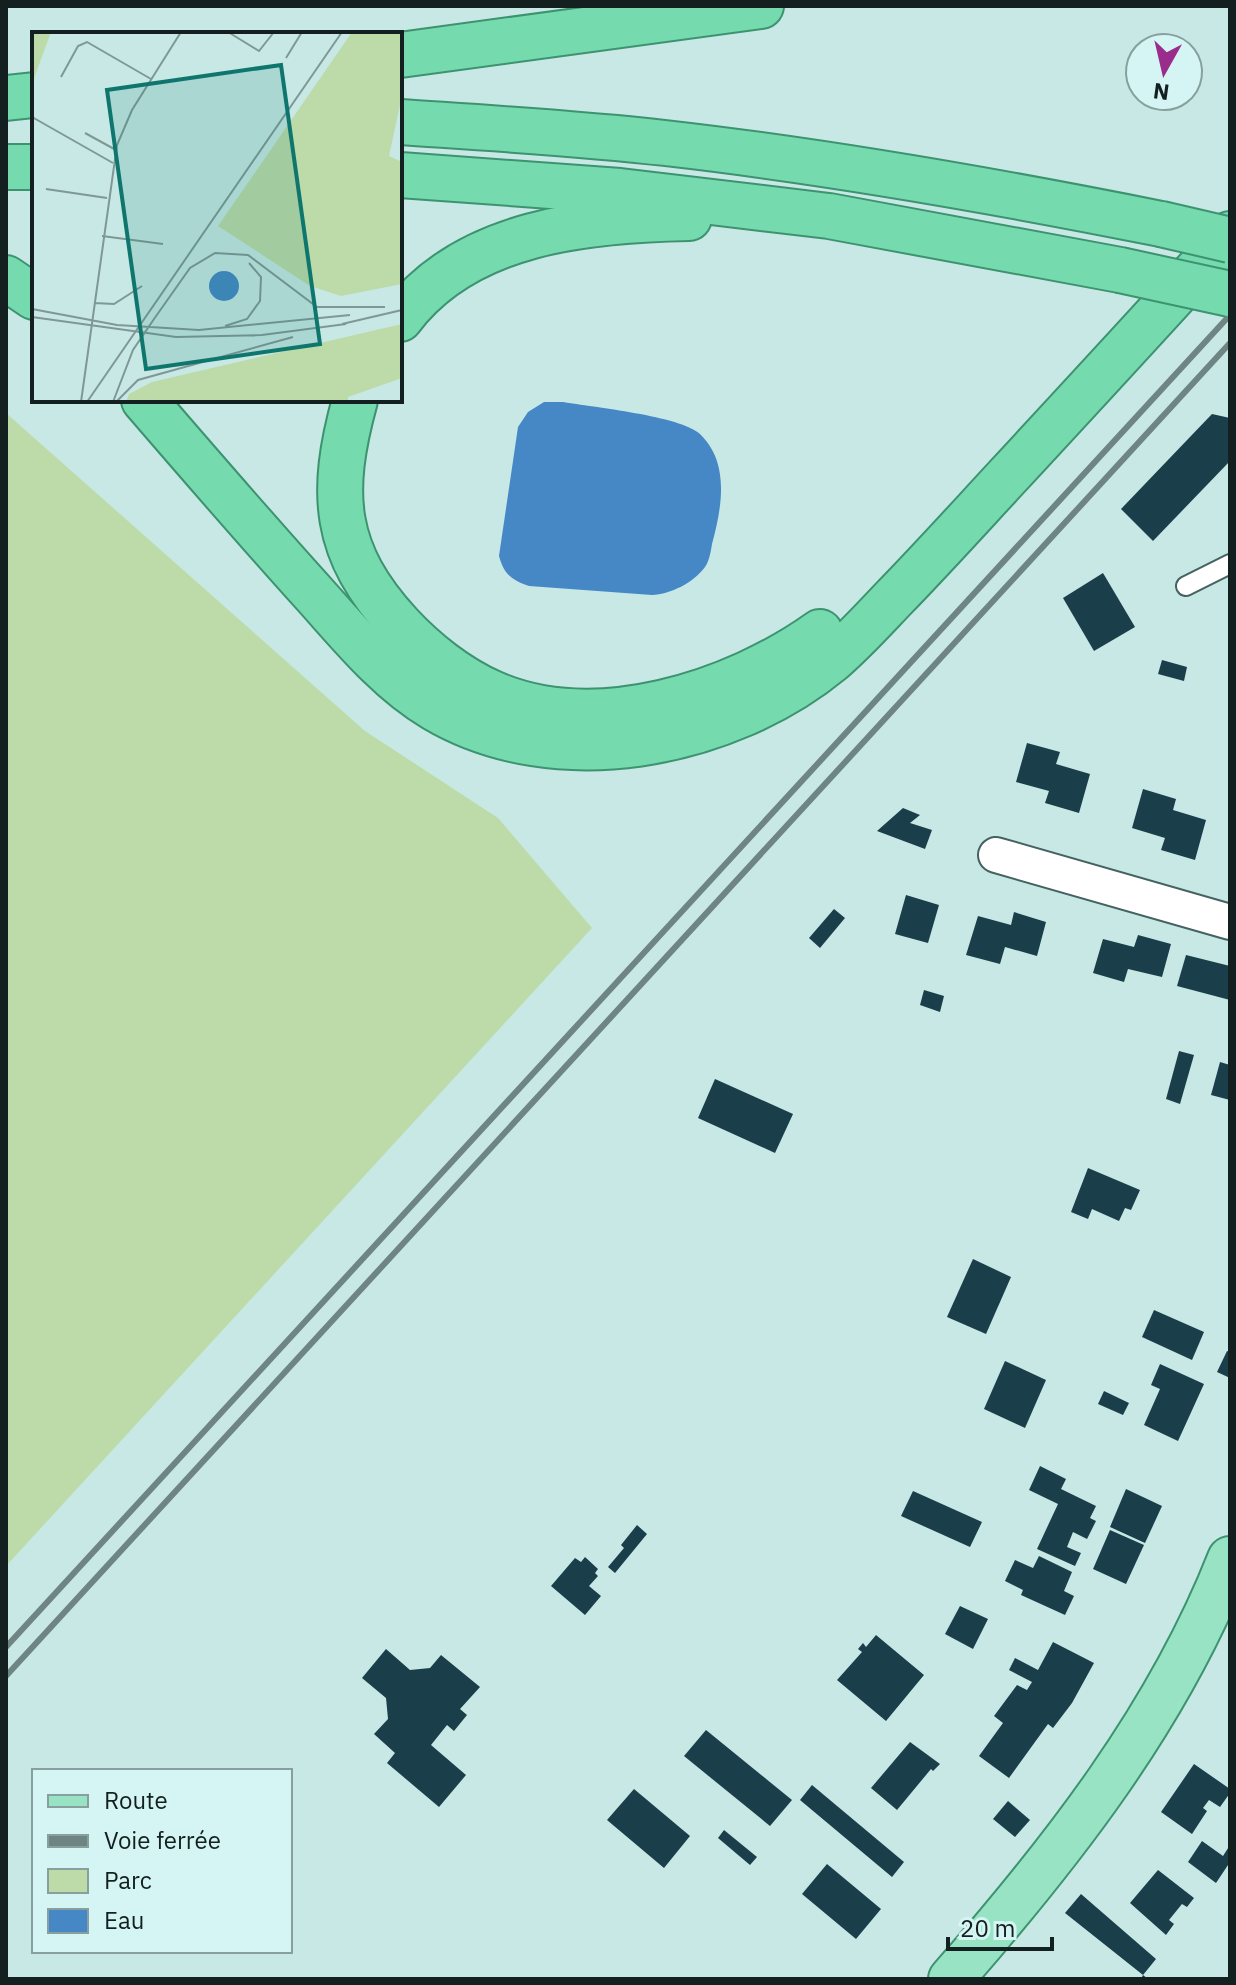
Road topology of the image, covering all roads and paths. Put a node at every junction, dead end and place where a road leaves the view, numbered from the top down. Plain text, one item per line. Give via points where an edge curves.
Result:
1 (761, 6) edge
2 (402, 55) edge
3 (32, 95) edge
4 (6, 98) edge
5 (6, 115) edge
6 (32, 115) edge
7 (402, 122) edge
8 (6, 167) edge
9 (32, 167) edge
10 (402, 175) edge
11 (1230, 202) edge
12 (829, 216) junction
13 (1230, 234) edge
14 (1230, 240) edge
15 (6, 278) edge
16 (1230, 294) edge
17 (32, 296) edge
18 (402, 317) edge
19 (146, 402) edge
20 (355, 402) edge
21 (1230, 564) edge
22 (1186, 586) dead end
23 (996, 855) dead end
24 (1230, 922) edge
25 (1230, 1559) edge
26 (951, 1979) edge

1 - 2 highway
3 - 4 highway
5 - 6 highway
7 - 14 highway, bridge via 664,143 802,161 999,192
8 - 9 highway
10 - 12 highway via 620,191
11 - 20 highway via 1085,363 836,620 743,678 657,704 572,710 494,694 462,677 405,631 361,576 343,526 342,459
12 - 16 highway, bridge
12 - 18 highway via 674,219 549,232 460,265 428,288
13 - 19 highway via 829,663 759,706 643,744 599,749 510,740 456,720 410,692 332,614
15 - 17 highway
21 - 22 lane
23 - 24 street
25 - 26 main road via 1177,1675 1129,1752 1081,1820

